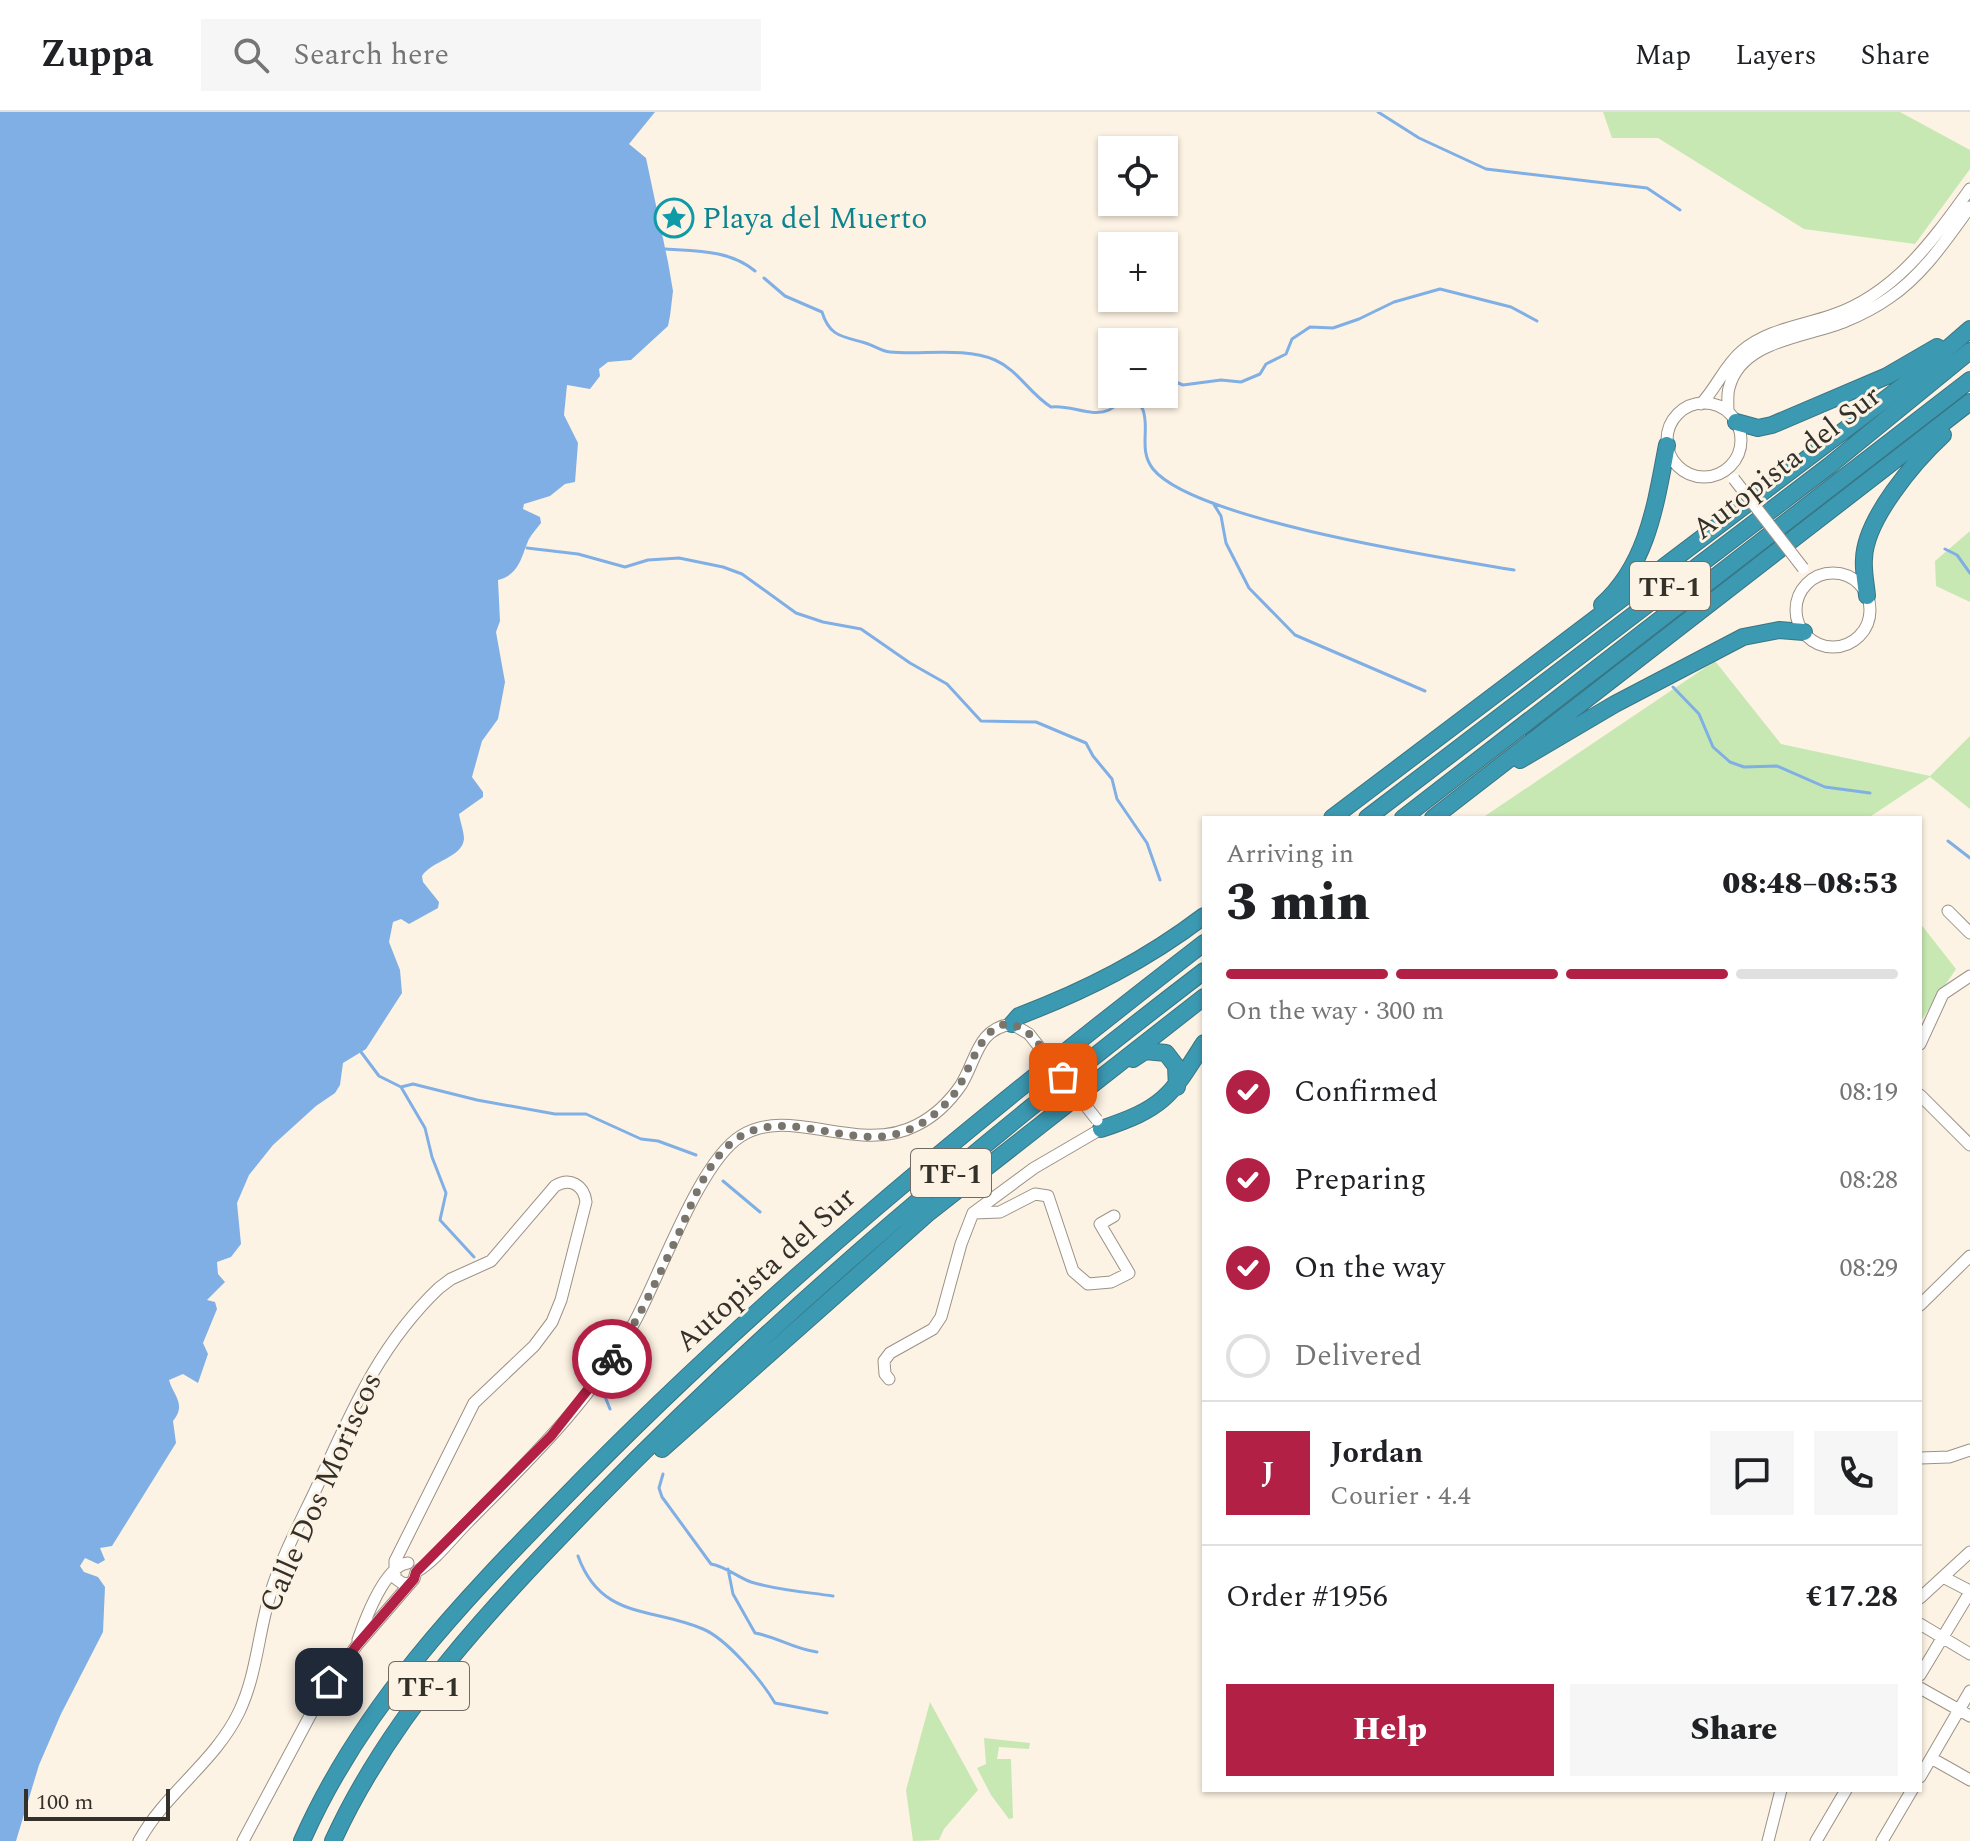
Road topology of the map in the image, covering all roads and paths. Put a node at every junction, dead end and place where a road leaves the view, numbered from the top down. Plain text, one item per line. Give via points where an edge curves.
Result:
1 (1970, 189) edge
2 (1970, 207) edge
3 (1970, 321) edge
4 (1970, 329) edge
5 (1970, 351) edge
6 (1970, 380) edge
7 (1970, 402) edge
8 (1701, 404) junction
9 (1970, 410) edge
10 (1732, 417) junction
11 (1667, 445) junction
12 (1726, 469) junction
13 (1812, 580) junction
14 (1867, 596) junction
15 (1804, 632) junction
16 (1529, 670) junction
17 (1441, 738) junction
18 (1467, 791) junction
19 (1335, 816) edge
20 (1361, 816) edge
21 (1370, 816) edge
22 (1406, 816) edge
23 (1436, 816) edge
24 (1948, 911) dead end
25 (1202, 918) edge
26 (1970, 933) edge
27 (1202, 945) edge
28 (1202, 973) edge
29 (1970, 976) edge
30 (1202, 999) edge
31 (1012, 1024) junction
32 (1922, 1040) edge
33 (1202, 1046) edge
34 (1094, 1082) junction
35 (1176, 1088) junction
36 (1922, 1097) edge
37 (1099, 1124) junction
38 (1970, 1145) edge
39 (973, 1213) junction
40 (1114, 1216) dead end
41 (1970, 1256) edge
42 (1922, 1303) edge
43 (889, 1379) dead end
44 (1970, 1450) edge
45 (1922, 1458) edge
46 (407, 1540) junction
47 (549, 1548) junction
48 (1970, 1552) edge
49 (412, 1567) junction
50 (395, 1569) junction
51 (1943, 1577) junction
52 (408, 1584) junction
53 (1970, 1592) edge
54 (1922, 1596) edge
55 (1922, 1625) edge
56 (1942, 1637) junction
57 (357, 1645) junction
58 (1970, 1654) edge
59 (1922, 1672) edge
60 (1922, 1689) edge
61 (1970, 1691) edge
62 (1965, 1713) edge
63 (1931, 1758) junction
64 (1922, 1774) edge
65 (1970, 1780) edge
66 (1780, 1792) edge
67 (1845, 1792) edge
68 (1911, 1792) edge
69 (139, 1841) edge
70 (243, 1841) edge
71 (302, 1841) edge
72 (333, 1841) edge
73 (1768, 1841) edge
74 (1816, 1841) edge
75 (1882, 1841) edge

1 - 8 street via 1929,246 1892,282 1847,310 1758,340 1736,358
2 - 10 street via 1935,254 1891,296 1845,322 1776,343 1753,356 1729,387
3 - 10 highway via 1887,376 1787,419 1758,428
4 - 16 highway via 1916,376
5 - 21 highway, Autopista del Sur / TF-1 via 1829,466
6 - 22 highway, Autopista del Sur / TF-1
7 - 18 highway
8 - 10 street via 1715,405
8 - 11 street via 1674,419
9 - 14 highway via 1912,469 1876,522 1863,557
10 - 12 street via 1740,446
11 - 12 street via 1686,472 1708,476
11 - 16 highway via 1652,522 1638,557 1609,598
12 - 13 street, bridge
13 - 14 street via 1823,574 1844,575
13 - 15 street via 1797,605
14 - 15 street via 1869,618 1852,642 1831,647
15 - 18 highway via 1779,630 1743,637
16 - 17 highway
17 - 19 highway
17 - 20 highway
18 - 23 highway
24 - 26 street
25 - 31 highway via 1118,974 1019,1016
27 - 71 highway, Autopista del Sur / TF-1 via 886,1197 729,1336 604,1457 416,1657 354,1744
28 - 47 highway, Autopista del Sur / TF-1 via 975,1152 810,1295
29 - 32 street via 1943,994
30 - 34 highway
31 - 37 street, bridge via 1029,1034
31 - 49 street via 983,1037 953,1095 912,1128 867,1138 774,1127 743,1134 729,1145 708,1172 636,1321 597,1381 501,1489
33 - 35 highway
34 - 35 highway via 1137,1055 1157,1050 1172,1060
34 - 47 highway via 927,1214
35 - 37 highway via 1152,1107
36 - 38 street
37 - 39 street
39 - 40 street via 1000,1212 1035,1194 1048,1196 1073,1271 1088,1284 1111,1282 1129,1273 1100,1224
39 - 43 street via 941,1317 933,1329 890,1353 884,1361
41 - 42 street
44 - 45 street
46 - 49 street via 404,1556
46 - 50 street
46 - 69 street, Calle Dos Moriscos via 474,1403 552,1322 586,1202 576,1184 555,1186 491,1261 444,1283 381,1356 279,1569 254,1674 239,1713
47 - 72 highway, Autopista del Sur / TF-1 via 423,1692 372,1767
48 - 51 street
49 - 50 street via 400,1564
49 - 52 street via 414,1579
50 - 52 street via 397,1580
50 - 57 street via 386,1577
51 - 53 street
51 - 54 street
52 - 57 street
53 - 56 street
55 - 56 street
56 - 58 street
56 - 59 street
57 - 70 street via 306,1719
60 - 62 street
61 - 62 street
62 - 63 street
63 - 64 street
63 - 65 street
66 - 73 street
67 - 74 street
68 - 75 street

